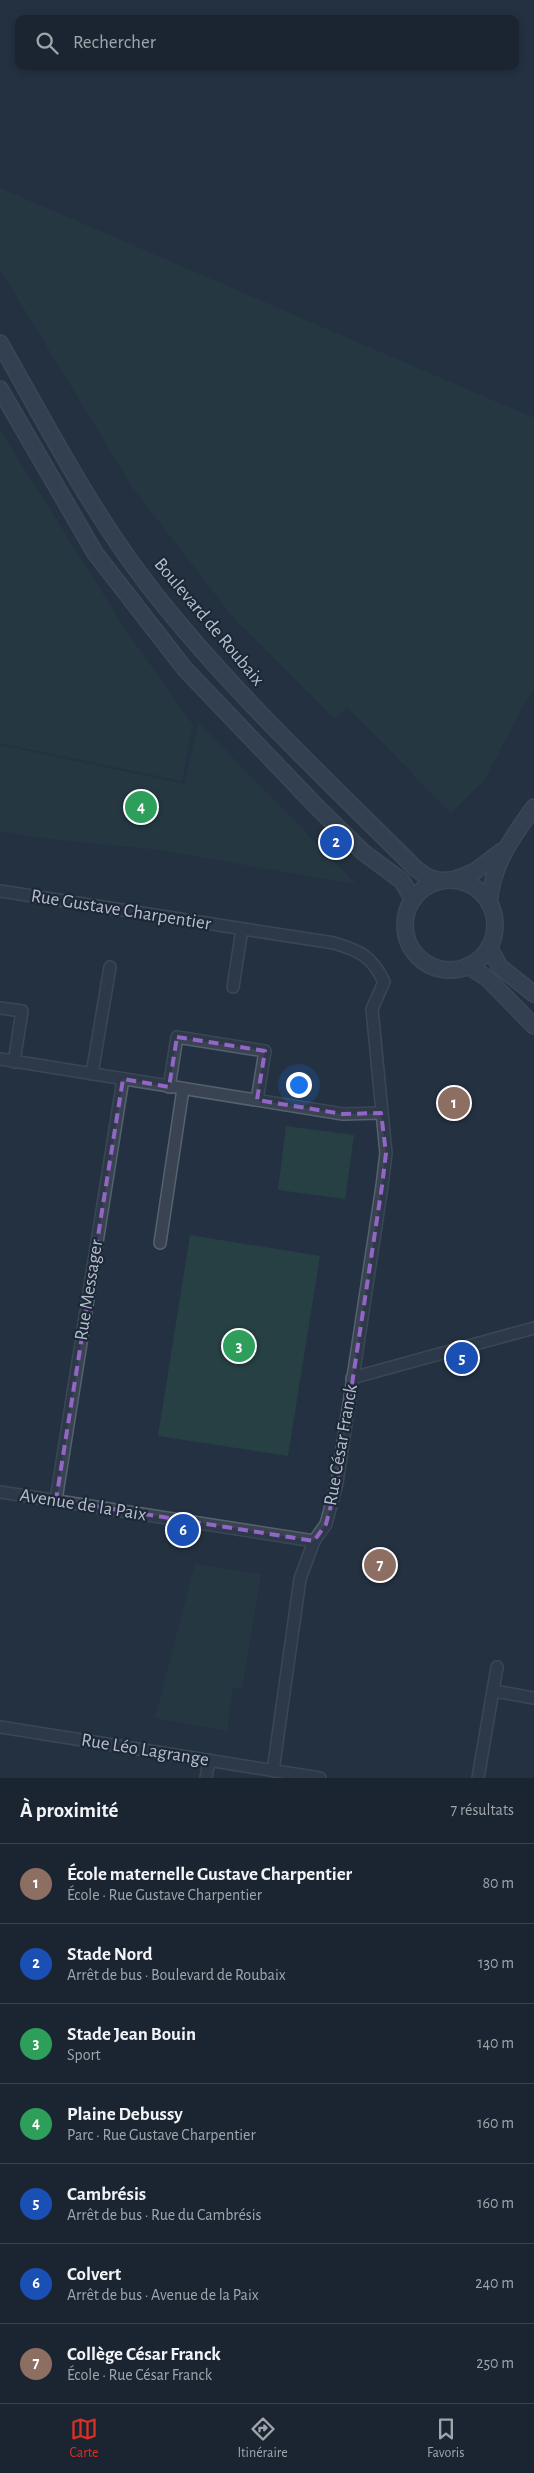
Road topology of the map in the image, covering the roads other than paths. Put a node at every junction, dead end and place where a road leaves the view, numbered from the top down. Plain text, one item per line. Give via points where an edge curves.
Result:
1 (0, 343) edge
2 (0, 389) edge
3 (534, 807) edge
4 (505, 848) junction
5 (447, 881) junction
6 (0, 891) edge
7 (412, 900) junction
8 (489, 903) junction
9 (242, 929) junction
10 (489, 947) junction
11 (468, 966) junction
12 (110, 967) dead end
13 (233, 986) dead end
14 (534, 994) edge
15 (0, 1008) edge
16 (534, 1026) edge
17 (0, 1059) edge
18 (14, 1062) junction
19 (92, 1074) junction
20 (123, 1079) junction
21 (169, 1086) junction
22 (182, 1089) junction
23 (257, 1100) junction
24 (381, 1113) junction
25 (160, 1242) dead end
26 (534, 1328) edge
27 (352, 1378) junction
28 (0, 1492) edge
29 (56, 1500) junction
30 (314, 1541) junction
31 (497, 1668) dead end
32 (494, 1691) junction
33 (534, 1698) edge
34 (0, 1727) edge
35 (209, 1760) junction
36 (273, 1770) junction
37 (206, 1778) edge
38 (320, 1778) edge
39 (478, 1778) edge

1 - 5 main road, Boulevard de Roubaix via 108,525 148,584 220,670 305,758 416,868 427,877
2 - 7 main road via 96,554 179,662 316,806 363,852 402,882
3 - 4 main road
4 - 5 main road via 478,870
4 - 8 main road via 490,887
5 - 7 main road via 420,892
5 - 8 main road via 474,887
6 - 9 street, Rue Gustave Charpentier
7 - 11 main road via 405,924 412,949 431,965 456,969
8 - 10 main road via 495,930
9 - 13 street
9 - 24 street, Rue Gustave Charpentier via 334,943 363,953 377,967 384,982 372,1009
10 - 11 main road
10 - 14 main road via 500,967
11 - 16 main road via 486,978
12 - 19 street
15 - 18 street via 22,1011
17 - 18 street
18 - 19 street
19 - 20 street
20 - 21 street
20 - 29 street, Rue Messager
21 - 22 street
21 - 23 street via 177,1037 265,1052
22 - 23 street
22 - 25 street
23 - 24 street via 343,1114
24 - 27 street, Rue César Franck via 386,1153
26 - 27 street
27 - 30 street, Rue César Franck via 330,1513
28 - 29 street, Avenue de la Paix
29 - 30 street, Avenue de la Paix
30 - 36 street, Rue César Franck via 300,1578
31 - 32 street
32 - 33 street
32 - 39 street
34 - 35 street, Rue Léo Lagrange
35 - 36 street, Rue Léo Lagrange
35 - 37 street
36 - 38 street, Rue Léo Lagrange

